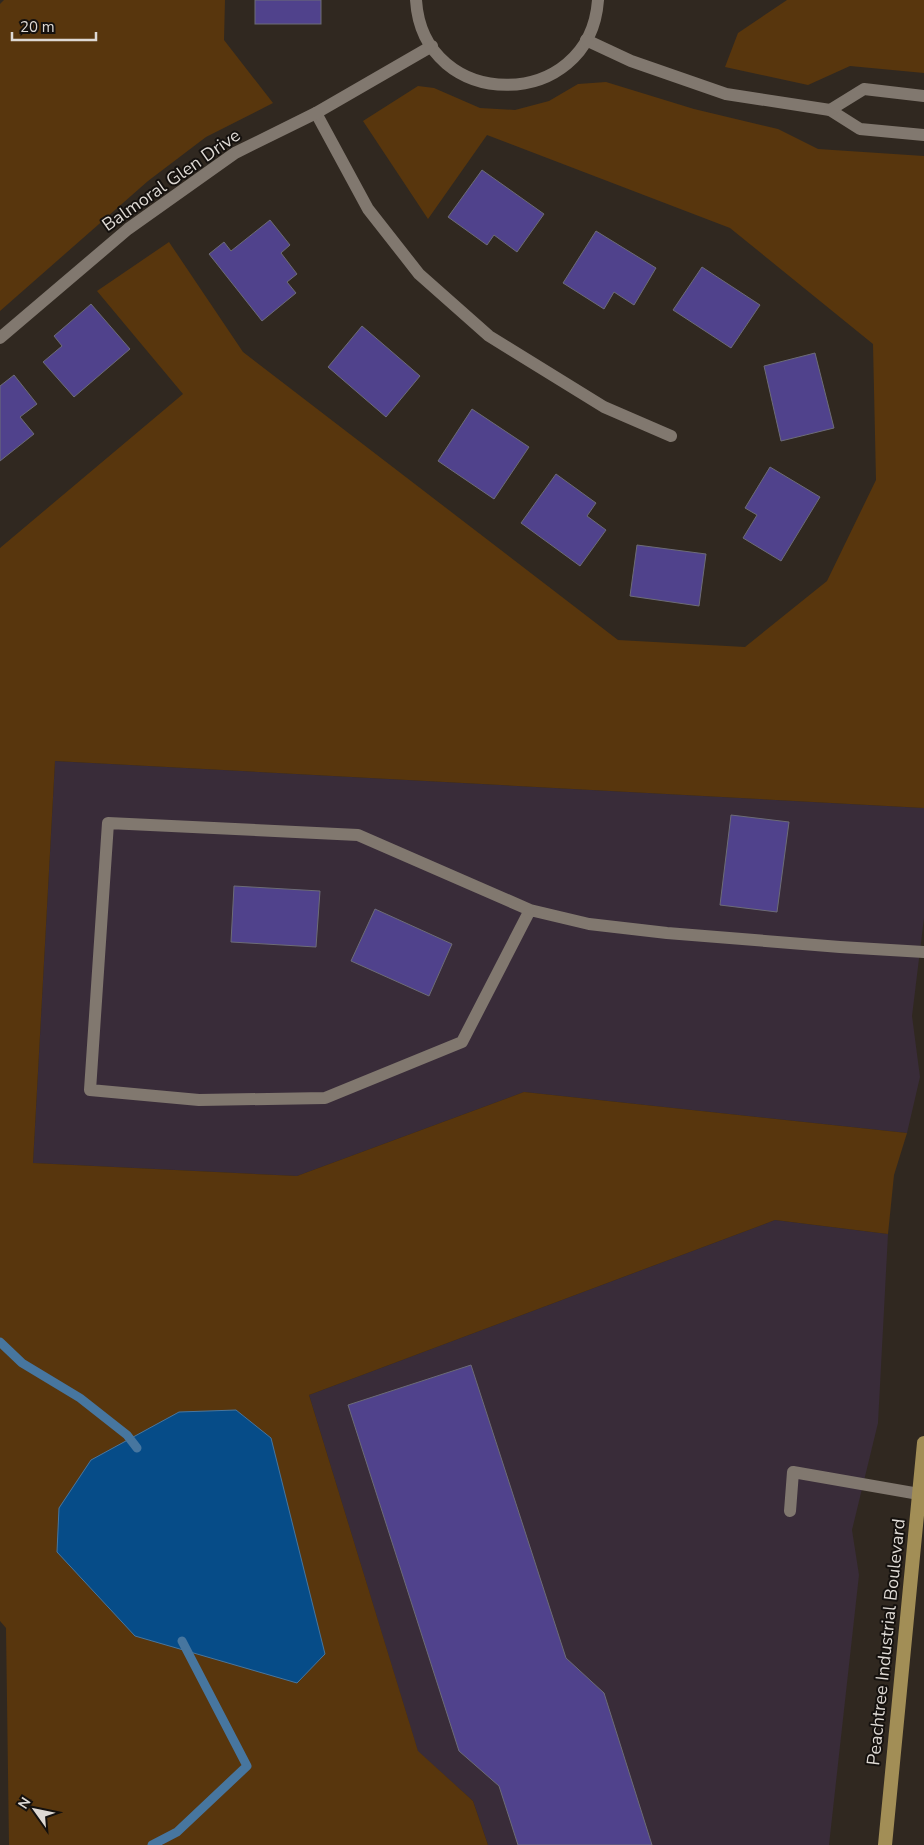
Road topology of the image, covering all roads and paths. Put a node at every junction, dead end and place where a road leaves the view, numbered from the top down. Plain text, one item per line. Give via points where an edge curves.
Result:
1 (416, 0) edge
2 (598, 0) edge
3 (586, 40) junction
4 (432, 46) junction
5 (924, 96) edge
6 (830, 110) junction
7 (316, 113) junction
8 (924, 135) edge
9 (0, 338) edge
10 (671, 436) dead end
11 (530, 910) junction
12 (924, 952) edge
13 (924, 1443) edge
14 (919, 1494) junction
15 (790, 1511) dead end
16 (885, 1845) edge

1 - 4 street via 424,33
2 - 3 street
3 - 4 street via 569,61 546,77 511,86 475,80 458,72
3 - 6 street via 631,61 726,94
4 - 7 street, Balmoral Glen Drive
5 - 6 street via 864,90
6 - 8 street via 860,129
7 - 9 street, Balmoral Glen Drive via 235,153 128,229
7 - 10 street via 368,209 419,274 489,336 604,406
11 - 11 street via 358,835 108,823 90,1090 199,1100 325,1098 343,1091 462,1042
11 - 12 street via 589,924 667,934
13 - 14 highway, Peachtree Industrial Boulevard
14 - 15 street via 793,1472
14 - 16 highway, Peachtree Industrial Boulevard

